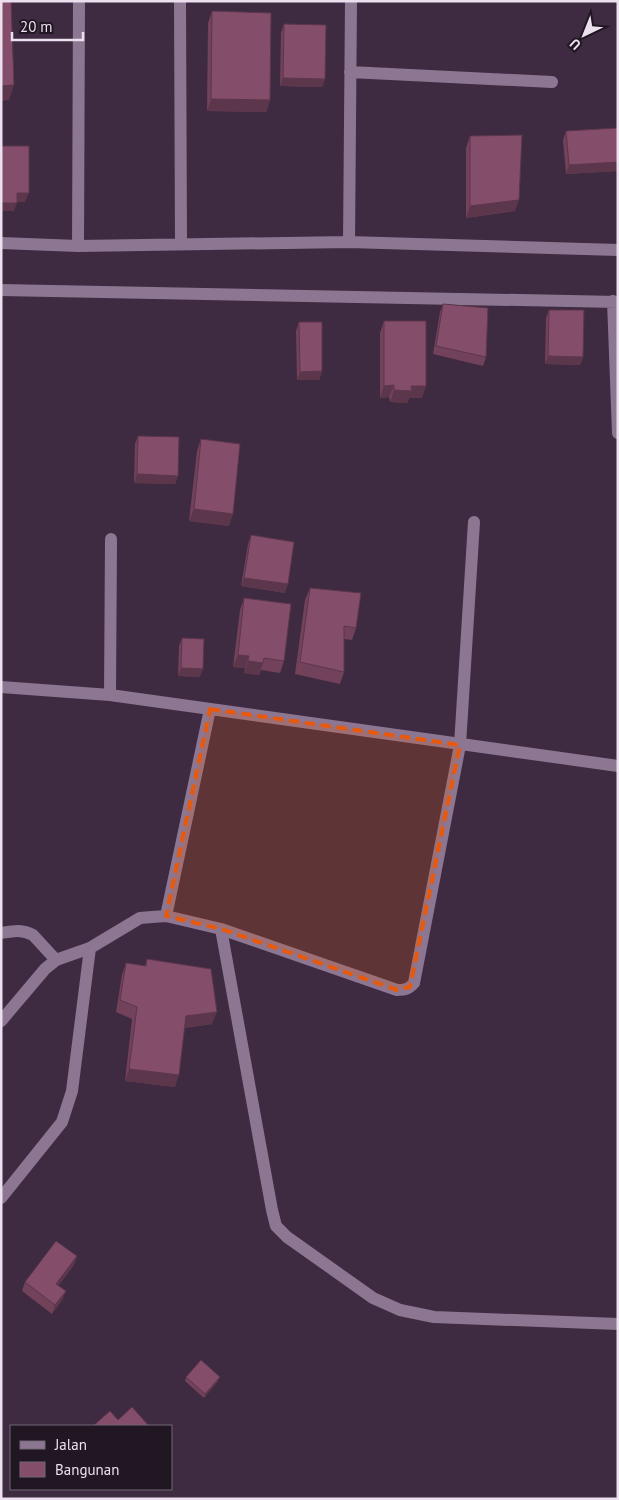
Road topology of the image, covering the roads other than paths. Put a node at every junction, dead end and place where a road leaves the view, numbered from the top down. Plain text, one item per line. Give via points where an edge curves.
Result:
1 (79, 1) edge
2 (180, 1) edge
3 (351, 1) edge
4 (350, 72) junction
5 (552, 82) dead end
6 (349, 242) junction
7 (1, 243) edge
8 (181, 244) junction
9 (78, 246) junction
10 (618, 250) edge
11 (1, 290) edge
12 (616, 301) edge
13 (618, 433) edge
14 (474, 522) dead end
15 (111, 539) dead end
16 (1, 687) edge
17 (110, 695) junction
18 (210, 709) junction
19 (460, 745) junction
20 (618, 766) edge
21 (166, 916) junction
22 (221, 930) junction
23 (1, 933) edge
24 (90, 948) junction
25 (56, 960) junction
26 (1, 1021) edge
27 (1, 1198) edge
28 (618, 1324) edge

1 - 9 street
2 - 8 street
3 - 4 street
4 - 5 street
4 - 6 street
6 - 8 street
6 - 10 street
7 - 9 street
8 - 9 street
11 - 12 street
12 - 13 street
14 - 19 street
15 - 17 street
16 - 17 street
17 - 18 street
18 - 19 street
18 - 21 street
19 - 20 street
19 - 22 street via 414,983 410,987 397,990
21 - 22 street
21 - 24 street via 140,918
22 - 28 street via 272,1210 276,1226 287,1237 373,1298 400,1310 434,1317
23 - 25 street via 28,932
24 - 25 street
24 - 27 street via 72,1091 62,1122
25 - 26 street via 44,969

